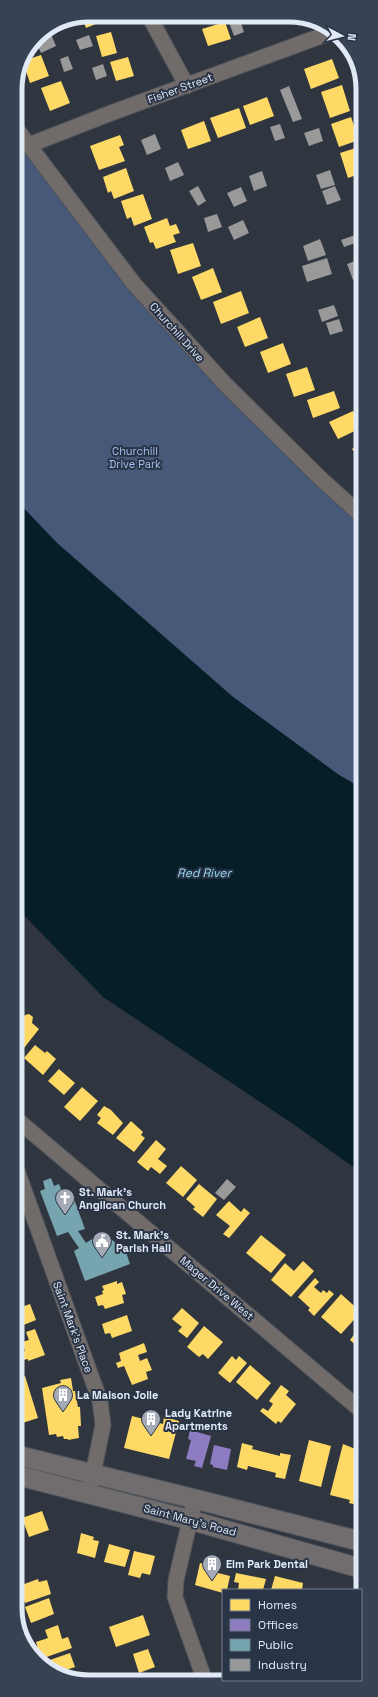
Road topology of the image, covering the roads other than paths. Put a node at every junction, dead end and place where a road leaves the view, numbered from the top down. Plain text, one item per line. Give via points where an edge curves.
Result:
1 (152, 22) edge
2 (322, 36) edge
3 (187, 86) junction
4 (22, 136) edge
5 (29, 145) junction
6 (356, 511) edge
7 (22, 1123) edge
8 (22, 1182) edge
9 (356, 1406) edge
10 (22, 1457) edge
11 (93, 1475) junction
12 (22, 1476) edge
13 (89, 1493) junction
14 (194, 1499) junction
15 (190, 1520) junction
16 (356, 1540) edge
17 (356, 1567) edge
18 (203, 1675) edge

1 - 3 street
2 - 3 street, Fisher Street
3 - 5 street, Fisher Street
4 - 5 street, Churchill Drive
5 - 6 street, Churchill Drive via 134,284 225,384
7 - 9 street, Mager Drive West
8 - 11 street, Saint Mark's Place via 100,1401 103,1425
10 - 11 main road, Saint Mary's Road
11 - 13 street, Saint Mark's Place
11 - 14 main road, Saint Mary's Road
12 - 13 main road, Saint Mary's Road
13 - 15 main road, Saint Mary's Road
14 - 15 street
14 - 16 main road, Saint Mary's Road
15 - 17 main road, Saint Mary's Road
15 - 18 street via 176,1580 175,1597

